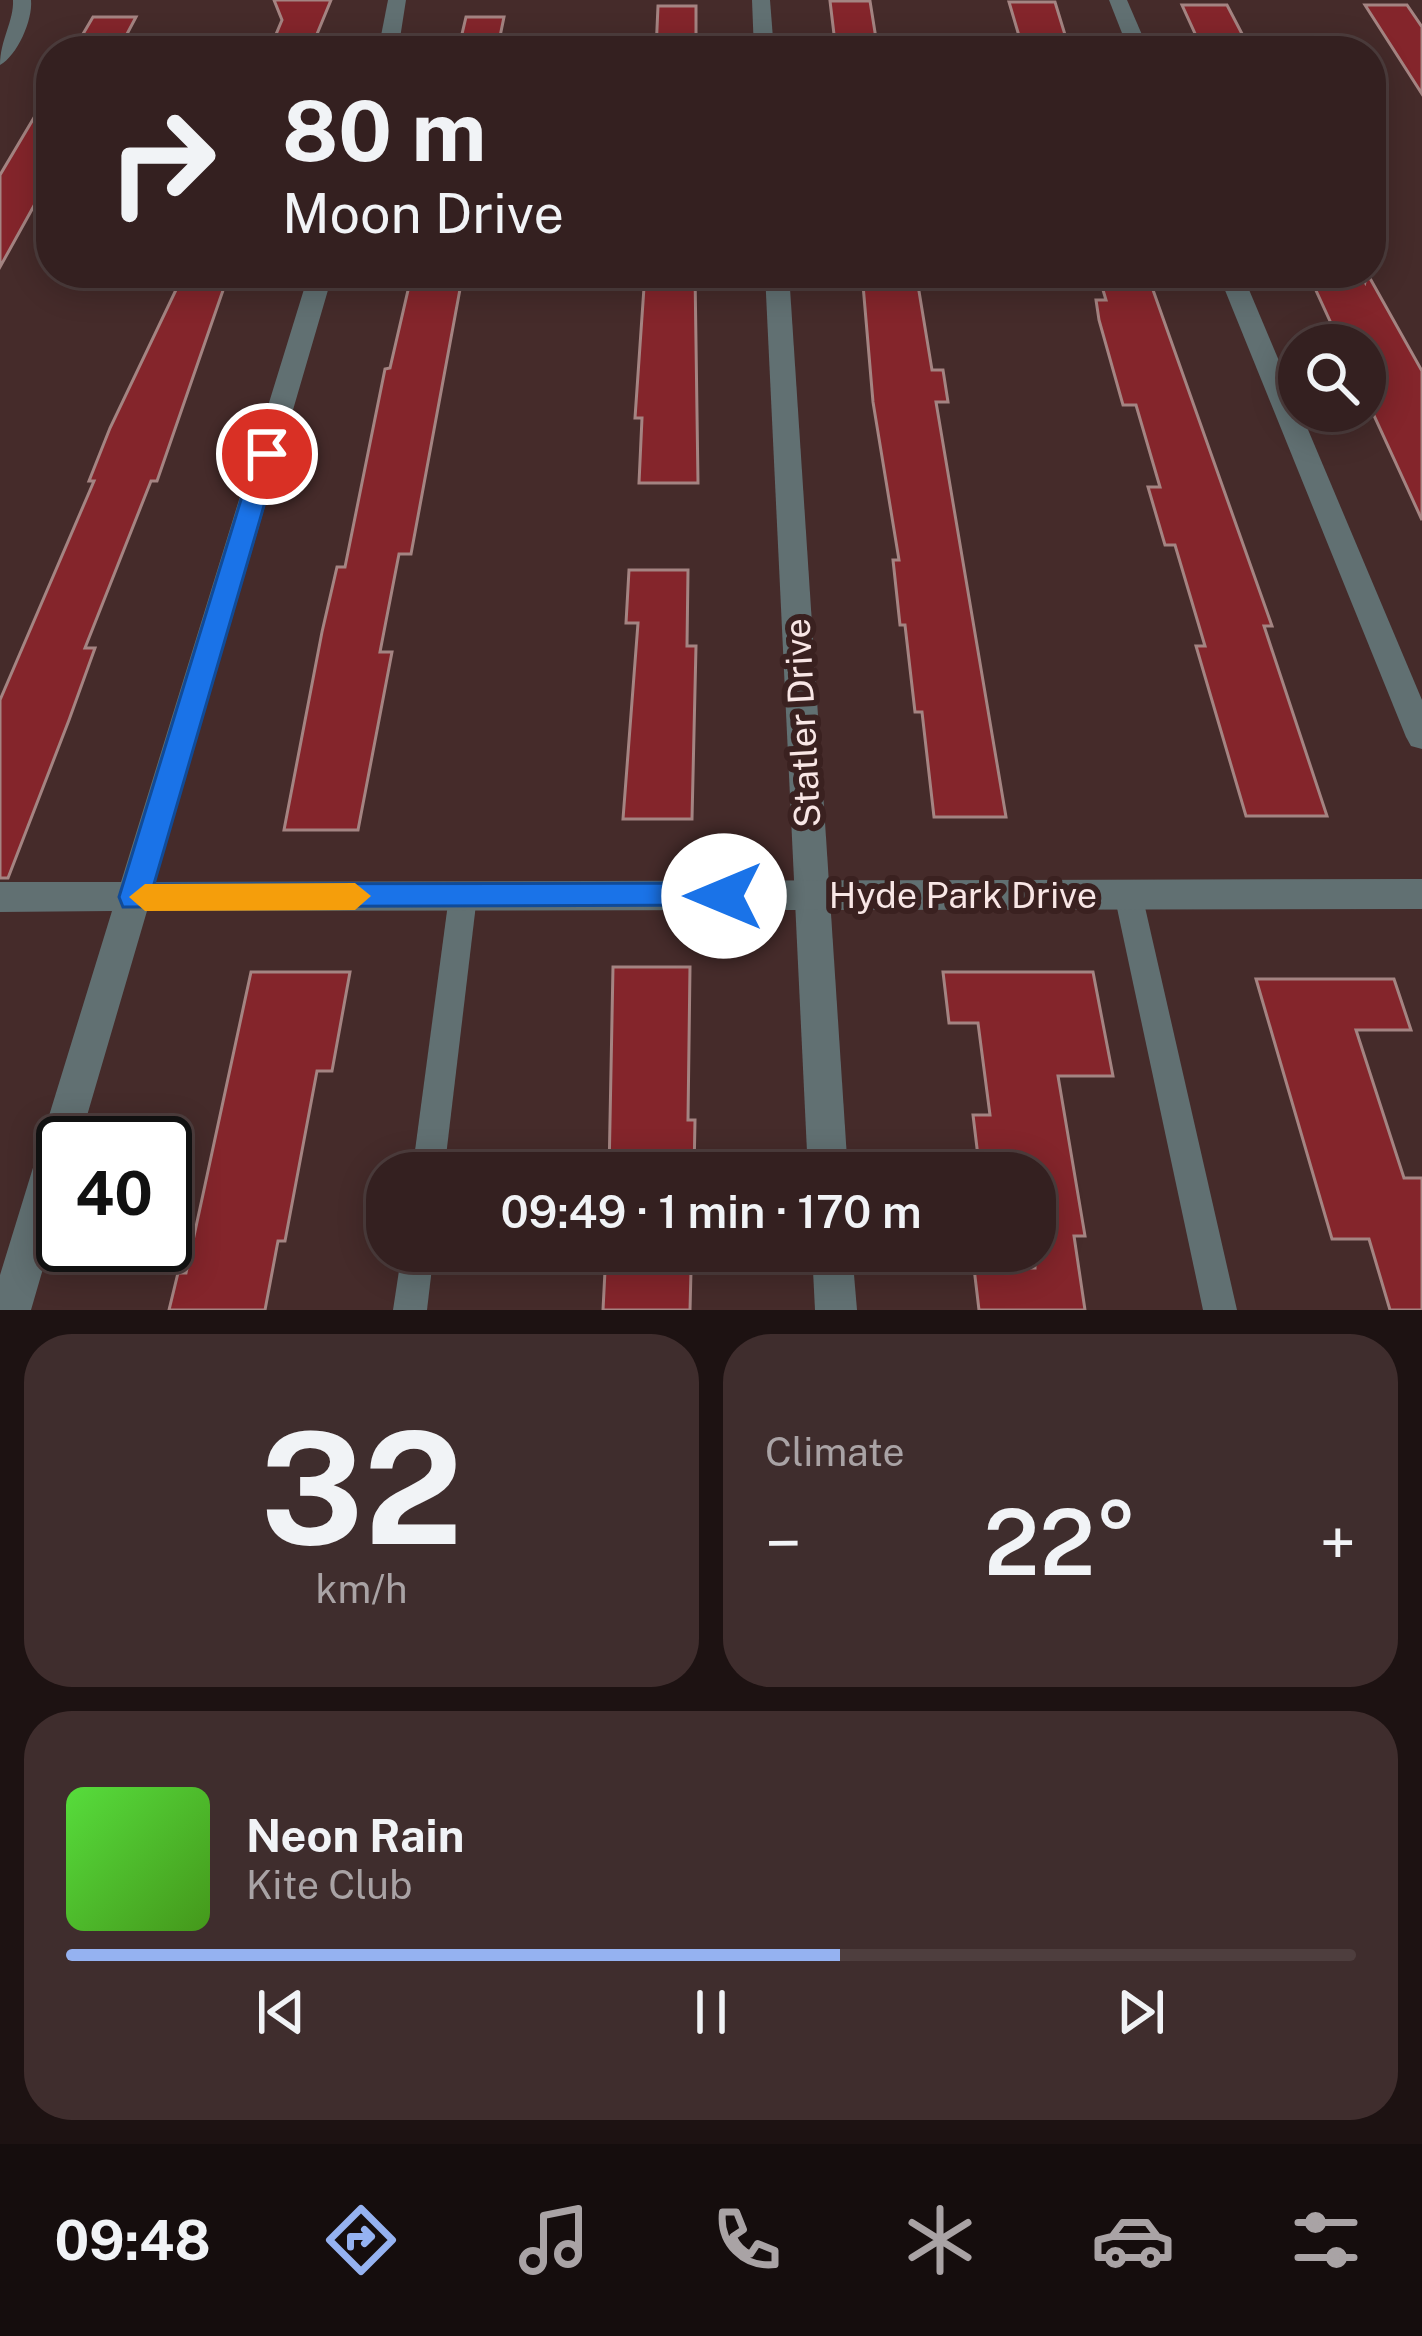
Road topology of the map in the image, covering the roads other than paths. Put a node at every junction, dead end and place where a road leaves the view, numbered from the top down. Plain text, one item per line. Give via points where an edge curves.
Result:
1 (22, 0) edge
2 (397, 0) edge
3 (761, 0) edge
4 (1118, 0) edge
5 (391, 36) edge
6 (763, 36) edge
7 (1133, 36) edge
8 (0, 59) edge
9 (317, 288) edge
10 (777, 288) edge
11 (1237, 288) edge
12 (1422, 737) edge
13 (1422, 894) edge
14 (1128, 895) junction
15 (463, 896) junction
16 (812, 896) junction
17 (0, 897) edge
18 (134, 897) junction
19 (431, 1152) edge
20 (827, 1152) edge
21 (415, 1272) edge
22 (833, 1272) edge
23 (10, 1310) edge
24 (410, 1310) edge
25 (836, 1310) edge
26 (1220, 1310) edge

1 - 8 street
2 - 5 street
3 - 6 street
4 - 7 street
9 - 18 street
10 - 16 street, Statler Drive
11 - 12 street
13 - 14 street, Hyde Park Drive
14 - 16 street, Hyde Park Drive
14 - 26 lane
15 - 16 street, Hyde Park Drive
15 - 18 street, Hyde Park Drive
15 - 19 lane
16 - 20 street, Statler Drive
17 - 18 street, Hyde Park Drive
18 - 23 street
21 - 24 lane
22 - 25 street

